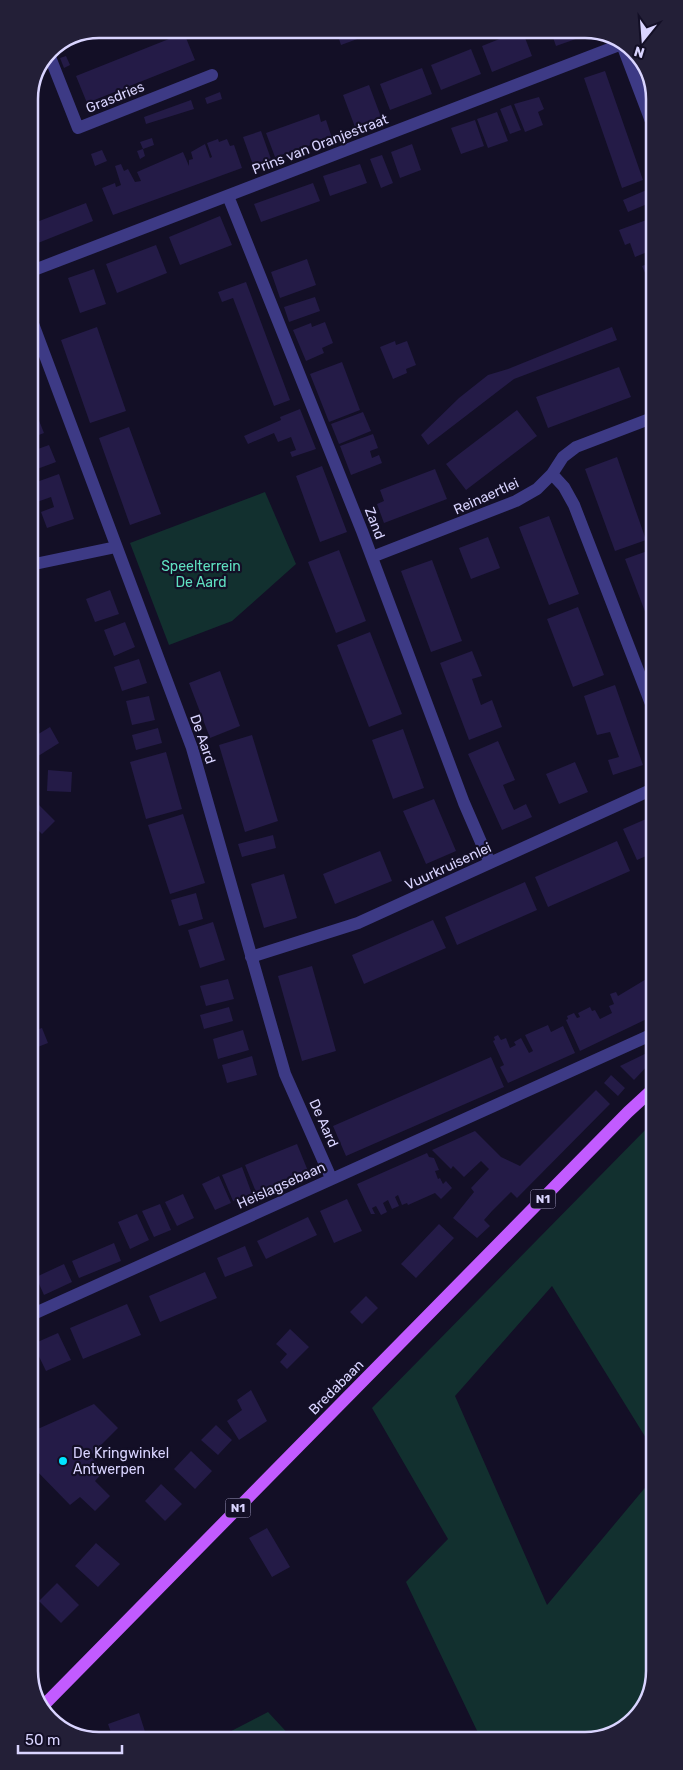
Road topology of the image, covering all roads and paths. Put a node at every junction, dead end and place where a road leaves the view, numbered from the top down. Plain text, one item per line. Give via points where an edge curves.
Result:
1 (614, 46) edge
2 (51, 60) edge
3 (629, 65) edge
4 (212, 75) dead end
5 (646, 108) edge
6 (228, 196) junction
7 (38, 269) edge
8 (38, 337) edge
9 (646, 420) edge
10 (552, 474) junction
11 (116, 547) junction
12 (372, 557) junction
13 (38, 563) edge
14 (646, 691) edge
15 (646, 792) edge
16 (490, 862) junction
17 (250, 957) junction
18 (646, 1037) edge
19 (646, 1096) edge
20 (332, 1178) junction
21 (38, 1312) edge
22 (46, 1703) edge

1 - 6 street, Prins van Oranjestraat
2 - 4 street, Grasdries via 78,128
3 - 5 street
6 - 7 street, Prins van Oranjestraat
6 - 12 street, Zand
8 - 11 street, De Aard
9 - 10 street, Reinaertlei via 576,447 563,457
10 - 12 street, Reinaertlei via 537,489 516,501
10 - 14 street via 574,505
11 - 13 street
11 - 17 street, De Aard via 192,748
12 - 16 street, Zand via 455,780
15 - 16 street, Vuurkruisenlei
16 - 17 street, Vuurkruisenlei via 358,924
17 - 20 street, De Aard via 285,1074
18 - 20 street, Heislagsebaan
19 - 22 main road, Bredabaan / N1
20 - 21 street, Heislagsebaan

